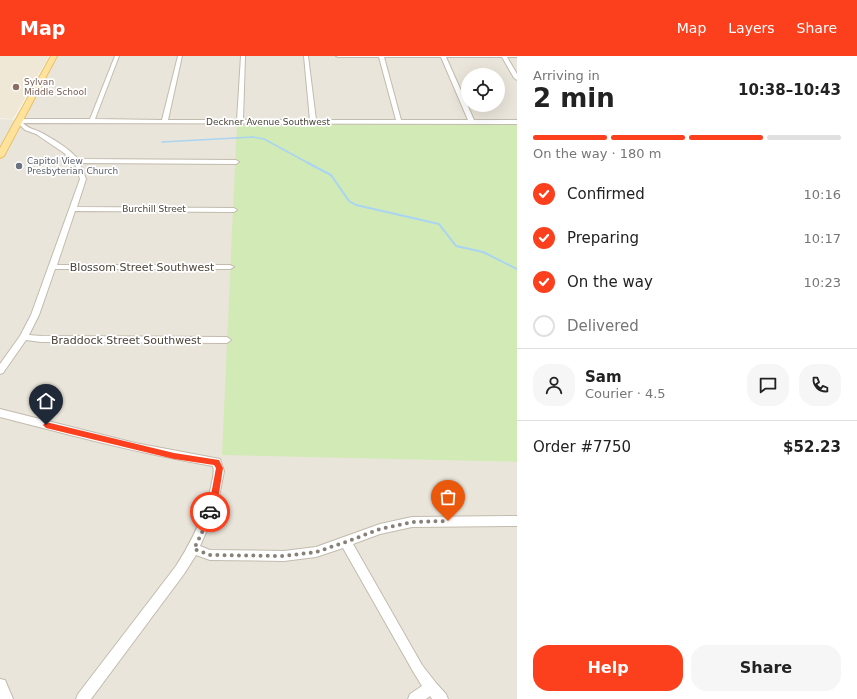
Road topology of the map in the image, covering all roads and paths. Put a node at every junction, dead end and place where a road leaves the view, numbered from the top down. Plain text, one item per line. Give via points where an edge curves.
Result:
1 (54, 56) edge
2 (117, 56) edge
3 (180, 56) edge
4 (243, 56) edge
5 (306, 56) edge
6 (338, 56) edge
7 (381, 56) edge
8 (443, 56) edge
9 (504, 56) edge
10 (517, 56) edge
11 (517, 78) edge
12 (19, 121) junction
13 (44, 121) junction
14 (92, 121) junction
15 (166, 121) junction
16 (240, 122) junction
17 (313, 122) junction
18 (399, 122) junction
19 (472, 122) junction
20 (517, 122) edge
21 (26, 129) junction
22 (36, 131) junction
23 (6, 139) edge
24 (0, 156) edge
25 (78, 161) junction
26 (236, 162) dead end
27 (74, 209) junction
28 (234, 210) dead end
29 (53, 267) junction
30 (230, 267) dead end
31 (24, 337) junction
32 (227, 340) dead end
33 (0, 371) edge
34 (0, 413) edge
35 (517, 521) edge
36 (346, 542) junction
37 (194, 549) junction
38 (0, 685) edge
39 (431, 688) junction
40 (6, 699) edge
41 (83, 699) edge
42 (415, 699) edge
43 (441, 699) edge

1 - 12 main road
2 - 14 street
3 - 15 street
4 - 16 street
5 - 17 street
6 - 7 street
7 - 8 street
7 - 18 street
8 - 9 street
8 - 19 street
9 - 10 street
9 - 11 street
12 - 13 street, Deckner Avenue Southwest
12 - 21 street
12 - 22 street
12 - 23 main road
13 - 14 street, Deckner Avenue Southwest
13 - 22 street via 37,124
14 - 15 street, Deckner Avenue Southwest
15 - 16 street, Deckner Avenue Southwest
16 - 17 street, Deckner Avenue Southwest
17 - 18 street, Deckner Avenue Southwest
18 - 19 street, Deckner Avenue Southwest
19 - 20 street, Deckner Avenue Southwest
21 - 22 street
21 - 23 main road
22 - 25 street
23 - 24 main road
25 - 26 street
25 - 27 street via 84,179
27 - 28 street, Burchill Street
27 - 29 street
29 - 30 street, Blossom Street Southwest
29 - 31 street
31 - 32 street, Braddock Street Southwest
31 - 33 street
34 - 37 street via 123,445 216,462 220,468 212,506
35 - 36 street via 412,522 380,529
36 - 37 street via 316,552 284,556 210,555
36 - 39 street
37 - 41 street
38 - 40 street
39 - 42 street
39 - 43 street

